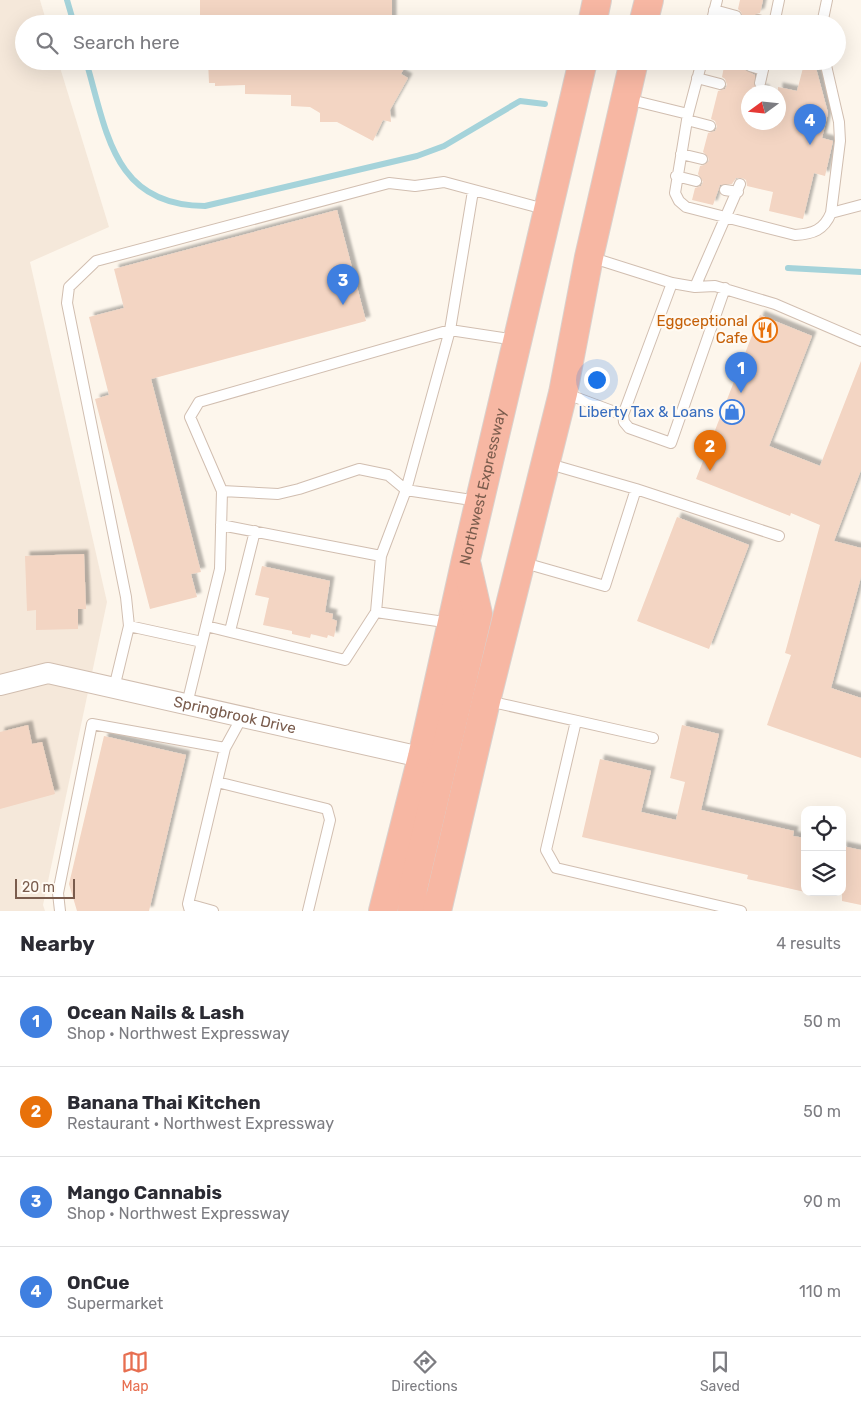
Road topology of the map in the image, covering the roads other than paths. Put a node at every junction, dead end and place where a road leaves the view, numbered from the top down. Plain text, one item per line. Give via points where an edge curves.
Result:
1 (597, 0) edge
2 (649, 0) edge
3 (827, 0) edge
4 (776, 1) edge
5 (716, 5) edge
6 (594, 15) edge
7 (645, 15) edge
8 (734, 15) edge
9 (774, 15) edge
10 (824, 15) edge
11 (581, 70) edge
12 (632, 70) edge
13 (700, 70) edge
14 (763, 70) edge
15 (827, 70) edge
16 (698, 78) junction
17 (760, 83) dead end
18 (720, 84) dead end
19 (626, 99) junction
20 (688, 117) junction
21 (710, 126) dead end
22 (680, 154) junction
23 (702, 159) dead end
24 (676, 176) junction
25 (696, 181) dead end
26 (725, 190) dead end
27 (473, 191) junction
28 (861, 205) edge
29 (548, 210) junction
30 (831, 213) junction
31 (726, 218) junction
32 (589, 257) junction
33 (672, 283) junction
34 (695, 287) junction
35 (725, 288) junction
36 (450, 330) junction
37 (517, 340) junction
38 (861, 341) edge
39 (563, 393) junction
40 (623, 415) junction
41 (545, 463) junction
42 (636, 489) junction
43 (406, 490) junction
44 (222, 491) junction
45 (479, 502) junction
46 (221, 525) junction
47 (255, 531) junction
48 (779, 536) dead end
49 (381, 556) junction
50 (466, 559) junction
51 (521, 562) junction
52 (376, 612) junction
53 (452, 623) junction
54 (129, 626) junction
55 (206, 626) junction
56 (230, 631) junction
57 (202, 642) junction
58 (0, 685) edge
59 (114, 688) junction
60 (486, 701) junction
61 (187, 704) junction
62 (242, 717) junction
63 (576, 721) junction
64 (653, 738) dead end
65 (225, 748) junction
66 (433, 760) junction
67 (470, 768) junction
68 (217, 782) junction
69 (189, 908) edge
70 (60, 911) edge
71 (213, 911) edge
72 (308, 911) edge
73 (383, 911) edge
74 (412, 911) edge
75 (437, 911) edge
76 (741, 911) edge

1 - 6 highway
2 - 7 highway
3 - 10 lane
4 - 9 lane
5 - 8 lane
11 - 29 highway, Northwest Expressway
12 - 19 highway
13 - 16 lane
14 - 17 lane
15 - 30 lane via 840,141
16 - 18 lane
16 - 20 lane
19 - 20 lane
19 - 32 highway
20 - 21 lane
20 - 22 lane
22 - 23 lane
22 - 24 lane
24 - 25 lane
24 - 31 lane via 675,193 679,201 696,211
26 - 31 lane via 739,188
27 - 29 lane
27 - 36 lane
27 - 54 lane via 444,182 415,186 389,183 96,261 69,287 67,304 126,597
28 - 30 lane
29 - 37 highway, Northwest Expressway
30 - 31 lane via 819,230 795,235
31 - 34 lane
32 - 33 lane
32 - 39 highway
33 - 34 lane
33 - 40 lane
34 - 35 lane
35 - 38 lane via 775,304
35 - 40 lane via 671,443 629,428
36 - 37 lane
36 - 43 lane
36 - 44 lane via 199,402 190,418
37 - 45 highway, Northwest Expressway
39 - 40 lane
39 - 41 highway
41 - 42 lane
41 - 51 highway
42 - 48 lane
42 - 51 lane via 605,586
43 - 44 lane via 388,475 359,469 278,494
43 - 45 lane
43 - 49 lane
44 - 46 lane
45 - 50 highway, Northwest Expressway
46 - 47 lane
46 - 55 lane via 220,569
47 - 49 lane
47 - 56 lane
49 - 52 lane
50 - 53 highway, Northwest Expressway
50 - 66 highway via 478,614
51 - 60 highway
52 - 53 lane
52 - 56 lane via 345,660
53 - 66 highway, Northwest Expressway
54 - 57 lane
54 - 59 lane
55 - 56 lane
55 - 57 lane
57 - 61 lane
58 - 59 street, Springbrook Drive via 48,673
59 - 61 street, Springbrook Drive
60 - 63 lane
60 - 67 highway
61 - 62 street, Springbrook Drive
62 - 65 lane
62 - 66 street, Springbrook Drive
63 - 64 lane
63 - 76 lane via 546,850 556,868
65 - 68 lane
65 - 70 lane via 92,724 58,893
66 - 67 street, Springbrook Drive
66 - 73 highway, Northwest Expressway
66 - 74 highway
67 - 75 highway
68 - 69 lane
68 - 72 lane via 327,809 330,820
69 - 71 lane

